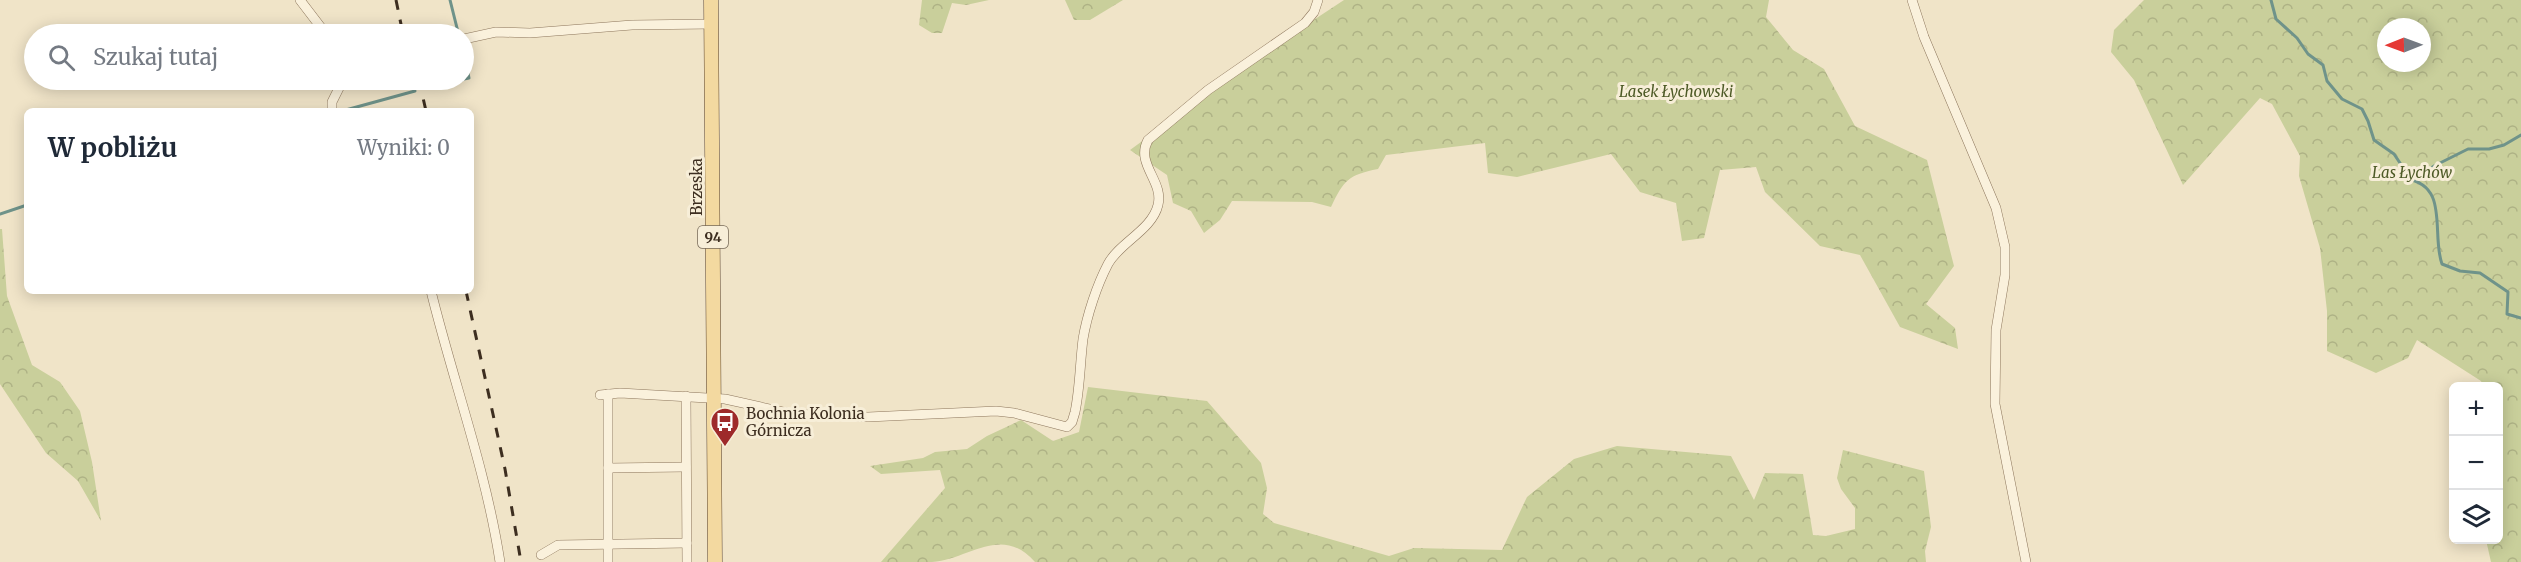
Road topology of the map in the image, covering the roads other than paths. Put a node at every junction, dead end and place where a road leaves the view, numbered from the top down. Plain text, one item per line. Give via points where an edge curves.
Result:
1 (300, 0) edge
2 (711, 0) edge
3 (1318, 0) edge
4 (1912, 0) edge
5 (318, 24) edge
6 (711, 24) junction
7 (474, 37) edge
8 (338, 90) edge
9 (332, 108) edge
10 (432, 294) edge
11 (686, 396) junction
12 (714, 399) junction
13 (686, 467) junction
14 (608, 468) junction
15 (687, 543) junction
16 (608, 545) junction
17 (541, 555) dead end
18 (500, 562) edge
19 (608, 562) edge
20 (687, 562) edge
21 (715, 562) edge
22 (2026, 562) edge

1 - 5 street
2 - 6 main road, 94
3 - 12 street via 1305,23 1208,90 1148,140 1145,162 1159,195 1158,204 1153,216 1108,263 1084,336 1075,412 1067,427 996,411 868,417 792,414
4 - 22 street via 1996,208 2005,247 2005,275 1995,330 1995,404
6 - 7 street via 496,32
6 - 12 main road, Brzeska / 94
8 - 9 street
10 - 18 street via 484,484
11 - 12 street
11 - 13 street
11 - 14 street via 604,395
12 - 21 main road, Brzeska / 94
13 - 14 street
13 - 15 street
14 - 16 street
15 - 16 street
15 - 20 street
16 - 17 street via 558,545
16 - 19 street

